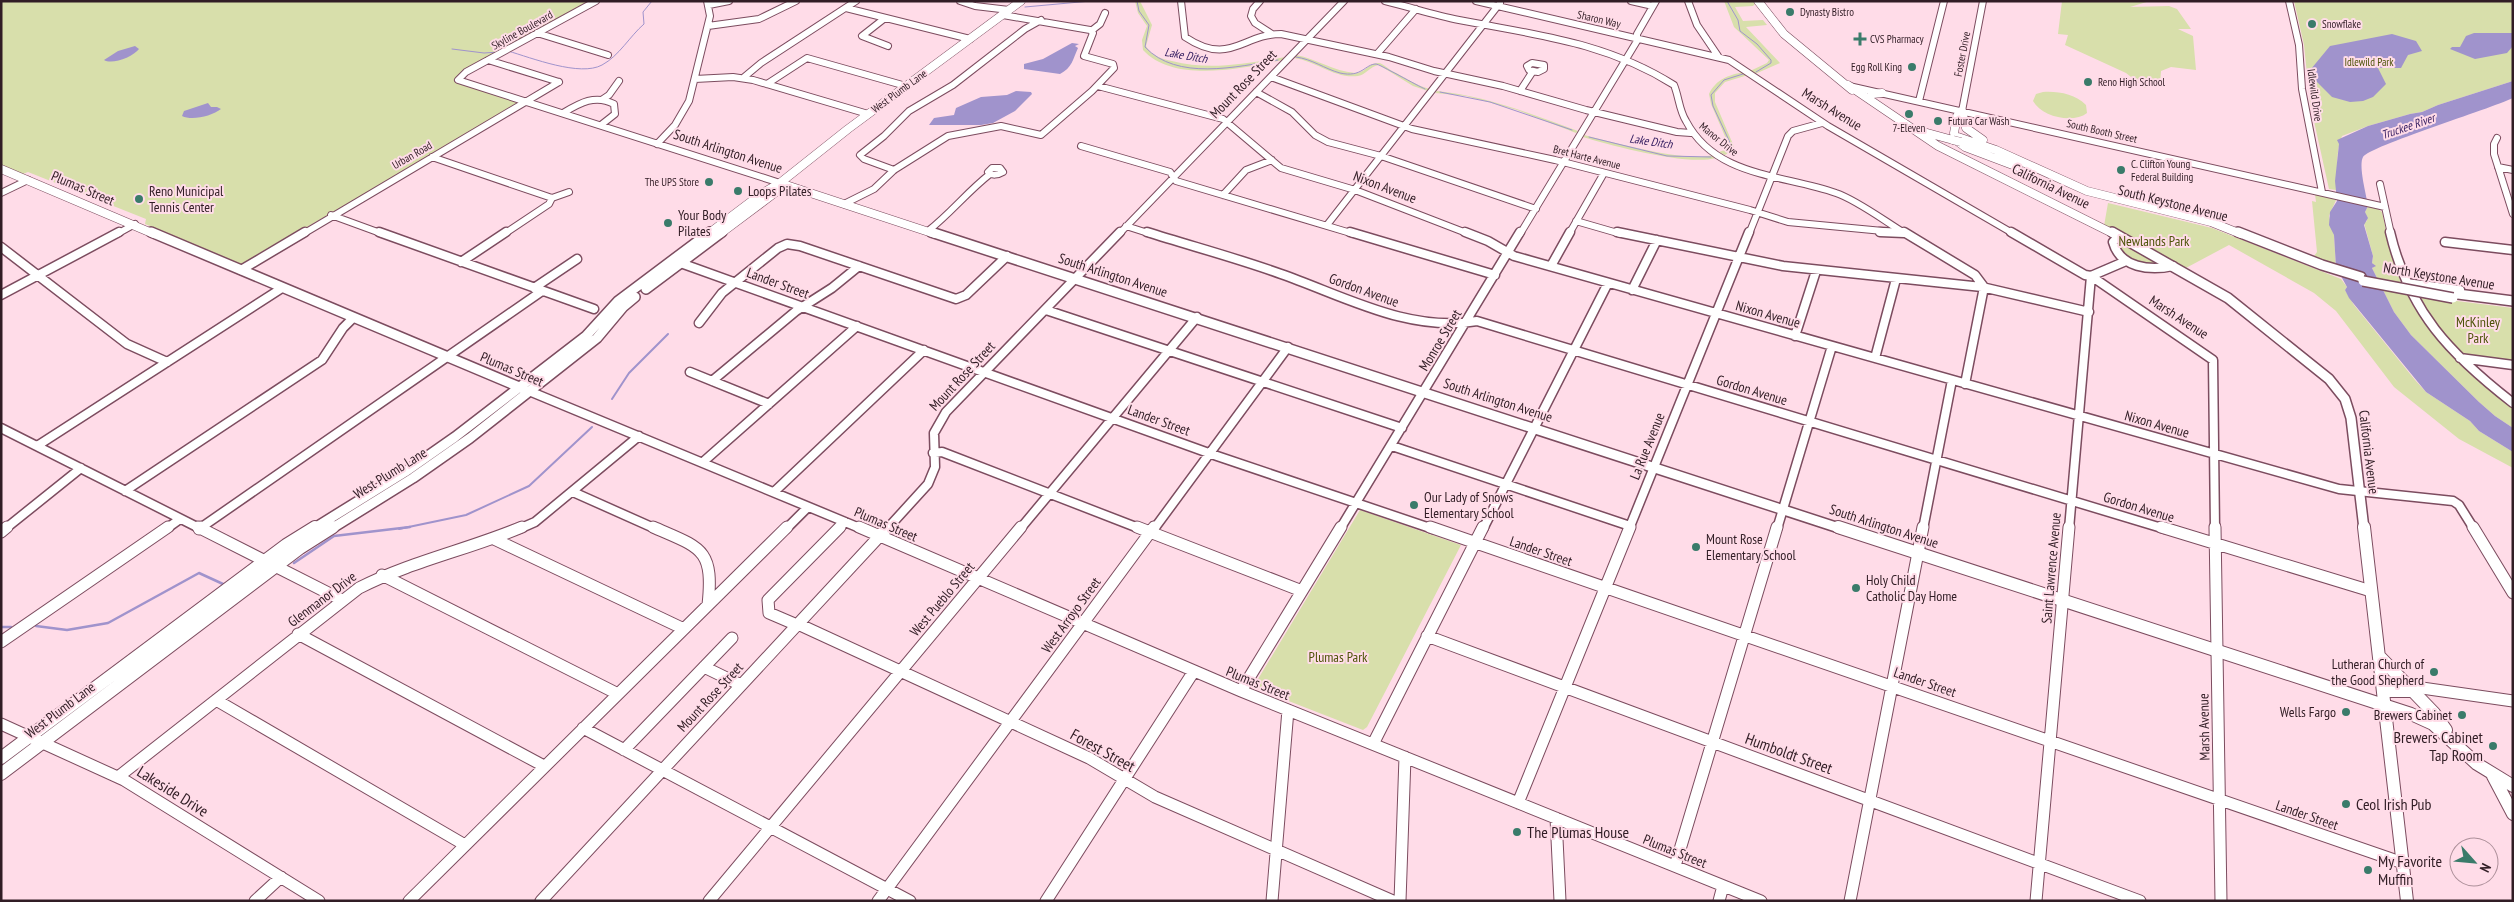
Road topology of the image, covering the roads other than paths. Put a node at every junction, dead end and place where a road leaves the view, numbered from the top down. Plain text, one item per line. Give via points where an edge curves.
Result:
1 (596, 1) edge
2 (729, 1) edge
3 (796, 1) edge
4 (856, 1) edge
5 (960, 1) edge
6 (1021, 1) edge
7 (1181, 1) edge
8 (1260, 1) edge
9 (1344, 1) edge
10 (1385, 1) edge
11 (1476, 1) edge
12 (1631, 1) edge
13 (1688, 1) edge
14 (1758, 1) edge
15 (1944, 1) edge
16 (1983, 1) edge
17 (2289, 1) edge
18 (708, 3) edge
19 (1500, 4) edge
20 (1654, 4) edge
21 (846, 8) junction
22 (1416, 9) junction
23 (1009, 10) junction
24 (1105, 13) dead end
25 (1002, 15) junction
26 (885, 18) junction
27 (1041, 20) junction
28 (1485, 24) junction
29 (708, 26) junction
30 (1091, 30) junction
31 (537, 33) junction
32 (1272, 34) junction
33 (1637, 37) junction
34 (970, 39) junction
35 (1306, 40) junction
36 (888, 46) dead end
37 (1377, 54) junction
38 (608, 55) dead end
39 (1718, 56) junction
40 (1626, 59) junction
41 (488, 60) junction
42 (1533, 71) dead end
43 (1446, 74) junction
44 (1270, 77) junction
45 (458, 78) joint
46 (743, 78) junction
47 (694, 79) junction
48 (619, 81) dead end
49 (767, 84) junction
50 (1848, 85) junction
51 (906, 86) junction
52 (1098, 86) junction
53 (1520, 90) junction
54 (1256, 92) junction
55 (1882, 93) junction
56 (1868, 98) junction
57 (603, 99) junction
58 (1919, 101) junction
59 (527, 102) junction
60 (1962, 111) junction
61 (1594, 112) junction
62 (563, 113) junction
63 (868, 114) junction
64 (1227, 121) junction
65 (1822, 123) junction
66 (601, 125) junction
67 (1405, 126) junction
68 (1914, 128) junction
69 (1691, 132) junction
70 (2497, 138) dead end
71 (1956, 139) junction
72 (657, 144) junction
73 (1081, 146) dead end
74 (432, 156) junction
75 (1381, 156) junction
76 (1272, 160) junction
77 (1563, 163) junction
78 (2498, 167) junction
79 (1, 169) edge
80 (894, 170) junction
81 (2513, 170) edge
82 (1604, 173) junction
83 (990, 174) dead end
84 (1173, 176) junction
85 (1772, 176) junction
86 (2047, 179) junction
87 (28, 180) junction
88 (780, 183) junction
89 (2380, 184) dead end
90 (1355, 190) junction
91 (570, 192) dead end
92 (1, 193) edge
93 (2031, 193) junction
94 (2325, 193) junction
95 (1223, 195) junction
96 (2104, 196) junction
97 (552, 198) junction
98 (844, 204) junction
99 (2381, 206) junction
100 (1536, 208) junction
101 (1758, 212) junction
102 (2513, 214) edge
103 (331, 215) junction
104 (1576, 222) junction
105 (135, 224) junction
106 (1326, 225) junction
107 (1126, 226) junction
108 (928, 231) junction
109 (1904, 233) junction
110 (2119, 236) junction
111 (1657, 240) junction
112 (2445, 242) dead end
113 (1, 247) edge
114 (2513, 250) edge
115 (1509, 254) junction
116 (1007, 256) junction
117 (1740, 256) junction
118 (577, 259) dead end
119 (2126, 261) junction
120 (461, 262) junction
121 (677, 262) junction
122 (859, 266) junction
123 (1550, 266) junction
124 (2172, 266) junction
125 (2321, 266) junction
126 (237, 268) junction
127 (1816, 271) junction
128 (38, 275) junction
129 (1495, 275) junction
130 (2091, 276) junction
131 (1076, 278) junction
132 (1896, 279) junction
133 (2362, 279) joint
134 (735, 282) junction
135 (1608, 283) junction
136 (2406, 283) junction
137 (1984, 287) junction
138 (282, 288) junction
139 (538, 290) junction
140 (1632, 290) junction
141 (1, 294) edge
142 (2451, 295) junction
143 (2513, 297) edge
144 (2513, 301) edge
145 (2513, 305) edge
146 (802, 306) junction
147 (594, 309) dead end
148 (1046, 310) junction
149 (2089, 312) junction
150 (1717, 314) junction
151 (353, 318) junction
152 (1197, 318) junction
153 (699, 323) dead end
154 (1466, 323) junction
155 (857, 326) junction
156 (1795, 336) junction
157 (1832, 346) junction
158 (1288, 347) junction
159 (924, 350) junction
160 (1573, 350) junction
161 (1168, 352) junction
162 (448, 357) junction
163 (1875, 358) junction
164 (2460, 358) junction
165 (167, 362) junction
166 (2513, 365) edge
167 (690, 372) dead end
168 (985, 372) junction
169 (1952, 380) junction
170 (712, 381) junction
171 (1261, 383) junction
172 (1965, 384) junction
173 (1688, 385) junction
174 (525, 389) junction
175 (1424, 392) junction
176 (2513, 403) edge
177 (769, 404) junction
178 (2080, 416) junction
179 (1113, 418) junction
180 (1808, 421) junction
181 (1, 428) edge
182 (1402, 428) junction
183 (1534, 428) junction
184 (639, 436) junction
185 (37, 446) junction
186 (1392, 446) junction
187 (934, 453) junction
188 (1210, 453) junction
189 (2216, 454) junction
190 (1937, 460) junction
191 (703, 462) junction
192 (1654, 467) junction
193 (81, 468) junction
194 (1505, 484) junction
195 (125, 490) junction
196 (2359, 491) junction
197 (573, 492) junction
198 (774, 492) junction
199 (1049, 494) junction
200 (2072, 501) junction
201 (1356, 503) junction
202 (808, 507) junction
203 (1782, 508) junction
204 (180, 519) junction
205 (845, 522) junction
206 (1630, 526) junction
207 (199, 529) junction
208 (1, 532) edge
209 (1150, 533) junction
210 (880, 536) junction
211 (494, 539) junction
212 (1475, 542) junction
213 (2217, 545) junction
214 (1918, 552) junction
215 (264, 561) junction
216 (275, 566) junction
217 (382, 576) junction
218 (979, 578) junction
219 (1605, 587) junction
220 (1302, 591) junction
221 (2371, 591) junction
222 (2513, 593) edge
223 (342, 600) junction
224 (2063, 600) junction
225 (708, 605) junction
226 (1083, 624) junction
227 (797, 625) junction
228 (684, 629) junction
229 (298, 634) junction
230 (1744, 634) junction
231 (1427, 636) junction
232 (732, 638) dead end
233 (1, 642) edge
234 (2218, 650) junction
235 (2379, 656) junction
236 (704, 667) junction
237 (901, 671) junction
238 (1194, 671) junction
239 (741, 685) junction
240 (1892, 685) junction
241 (1565, 687) junction
242 (1241, 691) junction
243 (2413, 691) junction
244 (618, 694) junction
245 (2383, 698) junction
246 (216, 700) junction
247 (2513, 701) edge
248 (1288, 710) junction
249 (1011, 722) junction
250 (1, 724) edge
251 (583, 728) junction
252 (30, 736) junction
253 (2449, 738) junction
254 (2050, 740) junction
255 (44, 742) junction
256 (1712, 742) junction
257 (1373, 744) junction
258 (624, 750) junction
259 (1405, 757) junction
260 (1, 758) edge
261 (544, 766) junction
262 (662, 770) junction
263 (1, 774) edge
264 (2493, 776) junction
265 (118, 777) junction
266 (1125, 779) junction
267 (2513, 786) edge
268 (2220, 799) junction
269 (1870, 801) junction
270 (1518, 803) junction
271 (2513, 814) edge
272 (1556, 818) junction
273 (771, 828) junction
274 (465, 845) junction
275 (1276, 850) junction
276 (2403, 863) junction
277 (2039, 864) junction
278 (1675, 866) junction
279 (281, 877) junction
280 (1723, 886) junction
281 (887, 889) junction
282 (315, 900) edge
283 (255, 901) edge
284 (409, 901) edge
285 (540, 901) edge
286 (710, 901) edge
287 (878, 901) edge
288 (910, 901) edge
289 (1046, 901) edge
290 (1272, 901) edge
291 (1393, 901) edge
292 (1400, 901) edge
293 (1560, 901) edge
294 (1719, 901) edge
295 (1761, 901) edge
296 (1850, 901) edge
297 (2036, 901) edge
298 (2140, 901) edge
299 (2222, 901) edge
300 (2407, 901) edge

1 - 31 street, Skyline Boulevard
2 - 18 street
3 - 29 street via 760,19
4 - 21 street
5 - 23 street
6 - 23 main road, West Plumb Lane
7 - 32 street via 1186,37 1196,45 1228,49
8 - 32 street via 1251,12 1252,19
9 - 35 street, Mount Rose Street
10 - 22 street, Manor Drive
11 - 19 street, Sharon Way
12 - 20 street
13 - 39 street via 1697,25
14 - 50 main road via 1784,34
15 - 58 street
16 - 60 street, Foster Drive
17 - 94 street, Idlewild Drive via 2299,45 2302,89
18 - 29 street
19 - 28 street
19 - 33 street, Sharon Way
20 - 33 street, Monroe Street
21 - 26 street
21 - 46 street via 762,62
22 - 28 street, Manor Drive
22 - 37 street
23 - 25 main road, West Plumb Lane
24 - 30 street via 1100,24
25 - 27 street
25 - 34 main road, West Plumb Lane
26 - 34 street
26 - 36 street via 862,36
27 - 30 street
27 - 80 street via 953,85 910,111 860,154 864,159
28 - 40 street, Manor Drive via 1561,39
28 - 43 street
29 - 47 street
30 - 52 street via 1093,33 1084,56 1115,67
31 - 38 street
31 - 41 street, Skyline Boulevard
32 - 35 street
33 - 39 street, Sharon Way
33 - 40 street, Monroe Street
34 - 51 main road, West Plumb Lane
35 - 37 street
35 - 44 street, Mount Rose Street
37 - 43 street
39 - 65 street, Marsh Avenue via 1734,62
40 - 61 street, Monroe Street
40 - 69 street, Manor Drive via 1674,85 1681,112
41 - 45 street, Skyline Boulevard
41 - 59 street, Urban Road via 559,82
42 - 53 street
43 - 53 street
43 - 67 street
44 - 54 street, Mount Rose Street
44 - 67 street, Bret Harte Avenue
45 - 59 street, South Arlington Avenue
46 - 47 street
46 - 49 street
47 - 72 street via 689,101 681,116
48 - 57 street
49 - 51 street via 807,58
49 - 63 street
50 - 55 street, South Booth Street
50 - 56 main road
50 - 68 main road via 1889,116
51 - 63 main road, West Plumb Lane
52 - 64 street, Nixon Avenue
52 - 80 street via 1040,135 1001,126 952,135 940,139
53 - 61 street
54 - 64 street, Mount Rose Street
54 - 75 street via 1292,112 1321,139
55 - 56 main road
55 - 58 street, South Booth Street
56 - 68 main road
57 - 62 street via 585,101
57 - 66 street via 614,104 616,112
58 - 60 street, South Booth Street
59 - 62 street, South Arlington Avenue
59 - 74 street, Urban Road
60 - 86 main road via 1957,116 1954,133 1960,143
60 - 94 street, South Booth Street
60 - 96 main road via 1964,126 1972,134
61 - 69 street via 1676,132
61 - 77 street, Monroe Street
62 - 66 street, South Arlington Avenue
63 - 88 main road, West Plumb Lane
64 - 76 street, Nixon Avenue
64 - 84 street, Mount Rose Street
65 - 85 street, La Rue Avenue via 1790,133
65 - 130 street, Marsh Avenue
66 - 72 street, South Arlington Avenue
67 - 75 street
67 - 77 street, Bret Harte Avenue
68 - 71 main road, South Keystone Avenue
68 - 93 main road, California Avenue via 1923,137
69 - 85 street, Manor Drive via 1732,165
70 - 78 street via 2493,149
71 - 86 main road, South Keystone Avenue via 1995,152
71 - 93 main road via 1946,143 1950,148 2026,185
71 - 96 main road, South Keystone Avenue via 1996,150 2060,181
72 - 88 street, South Arlington Avenue
73 - 84 street via 1170,172
74 - 97 street
74 - 103 street, Urban Road
75 - 90 street
75 - 100 street
76 - 90 street, Nixon Avenue via 1283,168
76 - 95 street via 1246,170
77 - 82 street, Bret Harte Avenue
77 - 100 street, Monroe Street
78 - 81 street
78 - 102 street
79 - 87 main road, Plumas Street
80 - 98 street via 874,189
82 - 101 street, Bret Harte Avenue
82 - 104 street
83 - 108 street via 968,191 951,214
84 - 95 street via 1176,181
84 - 107 street, Mount Rose Street
85 - 101 street, La Rue Avenue
85 - 109 street, Manor Drive via 1838,193
86 - 125 main road, South Keystone Avenue via 2103,200 2225,230
87 - 92 street
87 - 105 main road, Plumas Street
88 - 98 main road, South Arlington Avenue
88 - 121 main road, West Plumb Lane via 776,192
89 - 99 street
90 - 106 street
90 - 115 street, Nixon Avenue via 1488,241
91 - 97 street
93 - 110 main road, California Avenue
94 - 99 street, South Booth Street
95 - 106 street
96 - 125 main road, South Keystone Avenue via 2226,227
97 - 120 street via 549,204
98 - 108 main road, South Arlington Avenue
99 - 136 street
100 - 115 street, Monroe Street
101 - 109 street, Bret Harte Avenue via 1805,226
101 - 117 street, La Rue Avenue
103 - 120 street
103 - 126 street, Urban Road
104 - 111 street
104 - 123 street
105 - 126 main road, Plumas Street
105 - 128 street
106 - 129 street
107 - 131 street, Mount Rose Street
107 - 154 street, Gordon Avenue via 1278,273 1407,320 1432,325
108 - 116 main road, South Arlington Avenue
109 - 137 street, Manor Drive via 1979,278
110 - 119 street via 2113,242 2114,249
110 - 124 main road, California Avenue
111 - 117 street
111 - 140 street
112 - 114 street
113 - 128 street
115 - 123 street, Nixon Avenue
115 - 129 street, Monroe Street
116 - 122 street via 966,295 956,299
116 - 131 main road, South Arlington Avenue
117 - 127 street
117 - 150 street, La Rue Avenue
118 - 139 street
119 - 124 street via 2155,269
119 - 130 street
120 - 139 street
121 - 134 street, Lander Street
121 - 174 main road, West Plumb Lane via 628,302 597,338
122 - 134 street via 787,244
122 - 146 street
123 - 135 street, Nixon Avenue
124 - 196 main road, California Avenue via 2236,304 2340,390 2349,409
125 - 133 main road, South Keystone Avenue
126 - 138 main road, Plumas Street
127 - 132 street
127 - 156 street
128 - 141 street
128 - 165 street via 127,344
129 - 154 street, Monroe Street
130 - 149 street, Saint Lawrence Avenue
130 - 189 street, Marsh Avenue via 2213,360
131 - 148 street, Mount Rose Street
131 - 152 main road, South Arlington Avenue
132 - 137 street
132 - 163 street
133 - 142 main road, North Keystone Avenue, bridge via 2413,292
134 - 146 street, Lander Street
134 - 153 street via 718,297
135 - 140 street, Nixon Avenue
135 - 160 street
136 - 143 street, North Keystone Avenue
136 - 164 street via 2421,310
137 - 149 street
137 - 172 street
138 - 151 main road, Plumas Street
138 - 165 street
139 - 147 street
139 - 162 street
140 - 150 street, Nixon Avenue
142 - 144 main road, North Keystone Avenue
142 - 145 main road, North Keystone Avenue
146 - 155 street, Lander Street
146 - 170 street
148 - 161 street
148 - 168 street, Mount Rose Street
149 - 178 street, Saint Lawrence Avenue
150 - 156 street, Nixon Avenue
150 - 173 street, La Rue Avenue
151 - 162 main road, Plumas Street
151 - 195 street via 341,328 332,349 322,360
152 - 158 main road, South Arlington Avenue
152 - 161 street, West Pueblo Street
154 - 160 street, Gordon Avenue via 1477,321
154 - 175 street, Monroe Street
155 - 159 street, Lander Street
155 - 177 street
156 - 157 street, Nixon Avenue
157 - 163 street, Nixon Avenue
157 - 180 street
158 - 171 street, West Arroyo Street
158 - 175 main road, South Arlington Avenue
159 - 168 street, Lander Street
159 - 198 street
160 - 173 street, Gordon Avenue
160 - 183 street
161 - 171 street
161 - 179 street, West Pueblo Street
162 - 174 main road, Plumas Street
162 - 207 street
163 - 169 street, Nixon Avenue
164 - 166 street
164 - 176 street
165 - 185 street
167 - 170 street
168 - 179 street, Lander Street
168 - 187 street, Mount Rose Street via 937,424 932,435
169 - 172 street, Nixon Avenue
169 - 190 street
170 - 177 street
171 - 182 street
171 - 188 street, West Arroyo Street
172 - 178 street, Nixon Avenue
173 - 180 street, Gordon Avenue
173 - 192 street, La Rue Avenue
174 - 184 street, Plumas Street
174 - 215 main road, West Plumb Lane via 420,462 305,532
174 - 216 main road, West Plumb Lane via 429,467 323,532
175 - 182 street, Monroe Street
175 - 183 main road, South Arlington Avenue
177 - 191 street
178 - 189 street, Nixon Avenue
178 - 200 street, Saint Lawrence Avenue
179 - 188 street, Lander Street
179 - 199 street, West Pueblo Street
180 - 190 street, Gordon Avenue
180 - 203 street
181 - 185 street
182 - 186 street, Monroe Street
183 - 192 main road, South Arlington Avenue
183 - 194 street
184 - 191 street, Plumas Street
184 - 197 street, Glenmanor Drive
185 - 193 street
186 - 194 street
186 - 201 street, Monroe Street
187 - 199 street via 942,452
187 - 210 street, Mount Rose Street via 936,466 932,479
188 - 201 street, Lander Street
188 - 209 street, West Arroyo Street
189 - 196 street, Nixon Avenue via 2339,489
189 - 213 street, Marsh Avenue
190 - 200 street, Gordon Avenue
190 - 214 street
191 - 198 street, Plumas Street
192 - 203 main road, South Arlington Avenue
192 - 206 street, La Rue Avenue
193 - 195 street
193 - 208 street
194 - 206 street
194 - 212 street
195 - 204 street
196 - 221 main road, California Avenue
196 - 222 street, Nixon Avenue via 2455,502
197 - 211 street, Glenmanor Drive via 535,522
197 - 225 street via 702,552 711,572
198 - 202 street, Plumas Street
199 - 209 street
199 - 218 street, West Pueblo Street
200 - 213 street, Gordon Avenue
200 - 224 street, Saint Lawrence Avenue
201 - 212 street, Lander Street
201 - 220 street, Monroe Street
202 - 205 street, Plumas Street
202 - 225 street
203 - 214 main road, South Arlington Avenue
203 - 230 street
204 - 207 street
204 - 233 street
205 - 210 street, Plumas Street
205 - 227 street, Forest Street via 768,600 769,613
206 - 219 street, La Rue Avenue
207 - 215 street
209 - 220 street
209 - 226 street, West Arroyo Street
210 - 218 street, Plumas Street
210 - 227 street, Mount Rose Street
211 - 217 street, Glenmanor Drive
211 - 228 street
212 - 219 street, Lander Street
212 - 231 street
213 - 221 street, Gordon Avenue
213 - 234 street, Marsh Avenue
214 - 224 main road, South Arlington Avenue
214 - 240 street
215 - 216 street
215 - 252 main road, West Plumb Lane
216 - 223 street
216 - 255 main road, West Plumb Lane
217 - 223 street, Glenmanor Drive
217 - 244 street
218 - 226 street, Plumas Street
218 - 237 street, West Pueblo Street
219 - 230 street, Lander Street
219 - 241 street, La Rue Avenue
220 - 242 street, Monroe Street
221 - 235 main road, California Avenue
223 - 229 street, Glenmanor Drive
224 - 234 main road, South Arlington Avenue
224 - 254 street, Saint Lawrence Avenue
225 - 228 street
226 - 238 street, Plumas Street
226 - 249 street, West Arroyo Street
227 - 237 street, Forest Street
227 - 239 street, Mount Rose Street
228 - 244 street
229 - 246 street, Glenmanor Drive
229 - 261 street
230 - 240 street, Lander Street
230 - 256 street
231 - 241 street, Humboldt Street
231 - 257 street
232 - 236 street
234 - 245 main road, South Arlington Avenue
234 - 268 street, Marsh Avenue
235 - 243 main road
235 - 245 main road, California Avenue
236 - 239 street
236 - 258 street
237 - 249 street, Forest Street
237 - 273 street, West Pueblo Street
238 - 242 street, Plumas Street
238 - 266 street
239 - 262 street, Mount Rose Street
240 - 254 street, Lander Street
240 - 269 street
241 - 256 street, Humboldt Street
241 - 270 street, La Rue Avenue
242 - 248 street, Plumas Street
243 - 245 main road
243 - 247 street via 2415,688
243 - 253 main road via 2439,720
244 - 251 street
245 - 253 main road, South Arlington Avenue via 2422,718
245 - 276 main road, California Avenue
246 - 265 street, Glenmanor Drive
246 - 274 street
248 - 257 street, Plumas Street
248 - 275 street
249 - 266 street, Forest Street via 1101,764
249 - 281 street, West Arroyo Street
250 - 252 street, Lakeside Drive
251 - 258 street
251 - 261 street
252 - 255 street, Lakeside Drive
252 - 260 main road, West Plumb Lane
253 - 264 main road, South Arlington Avenue
254 - 268 street, Lander Street
254 - 277 street, Saint Lawrence Avenue
255 - 263 main road, West Plumb Lane
255 - 265 street, Lakeside Drive
256 - 269 street, Humboldt Street
256 - 278 street
257 - 259 street, Plumas Street
258 - 262 street
259 - 270 street, Plumas Street
259 - 292 street
261 - 274 street
262 - 273 street
262 - 285 street, Mount Rose Street
264 - 267 main road, South Arlington Avenue
264 - 271 main road
265 - 279 street, Lakeside Drive
266 - 275 street, Forest Street via 1155,797
266 - 289 street
268 - 276 street, Lander Street
268 - 299 street, Marsh Avenue
269 - 277 street, Humboldt Street
269 - 296 street
270 - 272 street, Plumas Street
272 - 278 street, Plumas Street
272 - 293 street
273 - 281 street
273 - 286 street, West Pueblo Street
274 - 284 street
275 - 290 street
275 - 291 street, Forest Street
276 - 300 main road, California Avenue
277 - 297 street, Saint Lawrence Avenue
277 - 298 street, Humboldt Street
278 - 280 street, Plumas Street
279 - 282 street, Lakeside Drive
279 - 283 street
280 - 294 street
280 - 295 street, Plumas Street
281 - 287 street, West Arroyo Street
281 - 288 street

